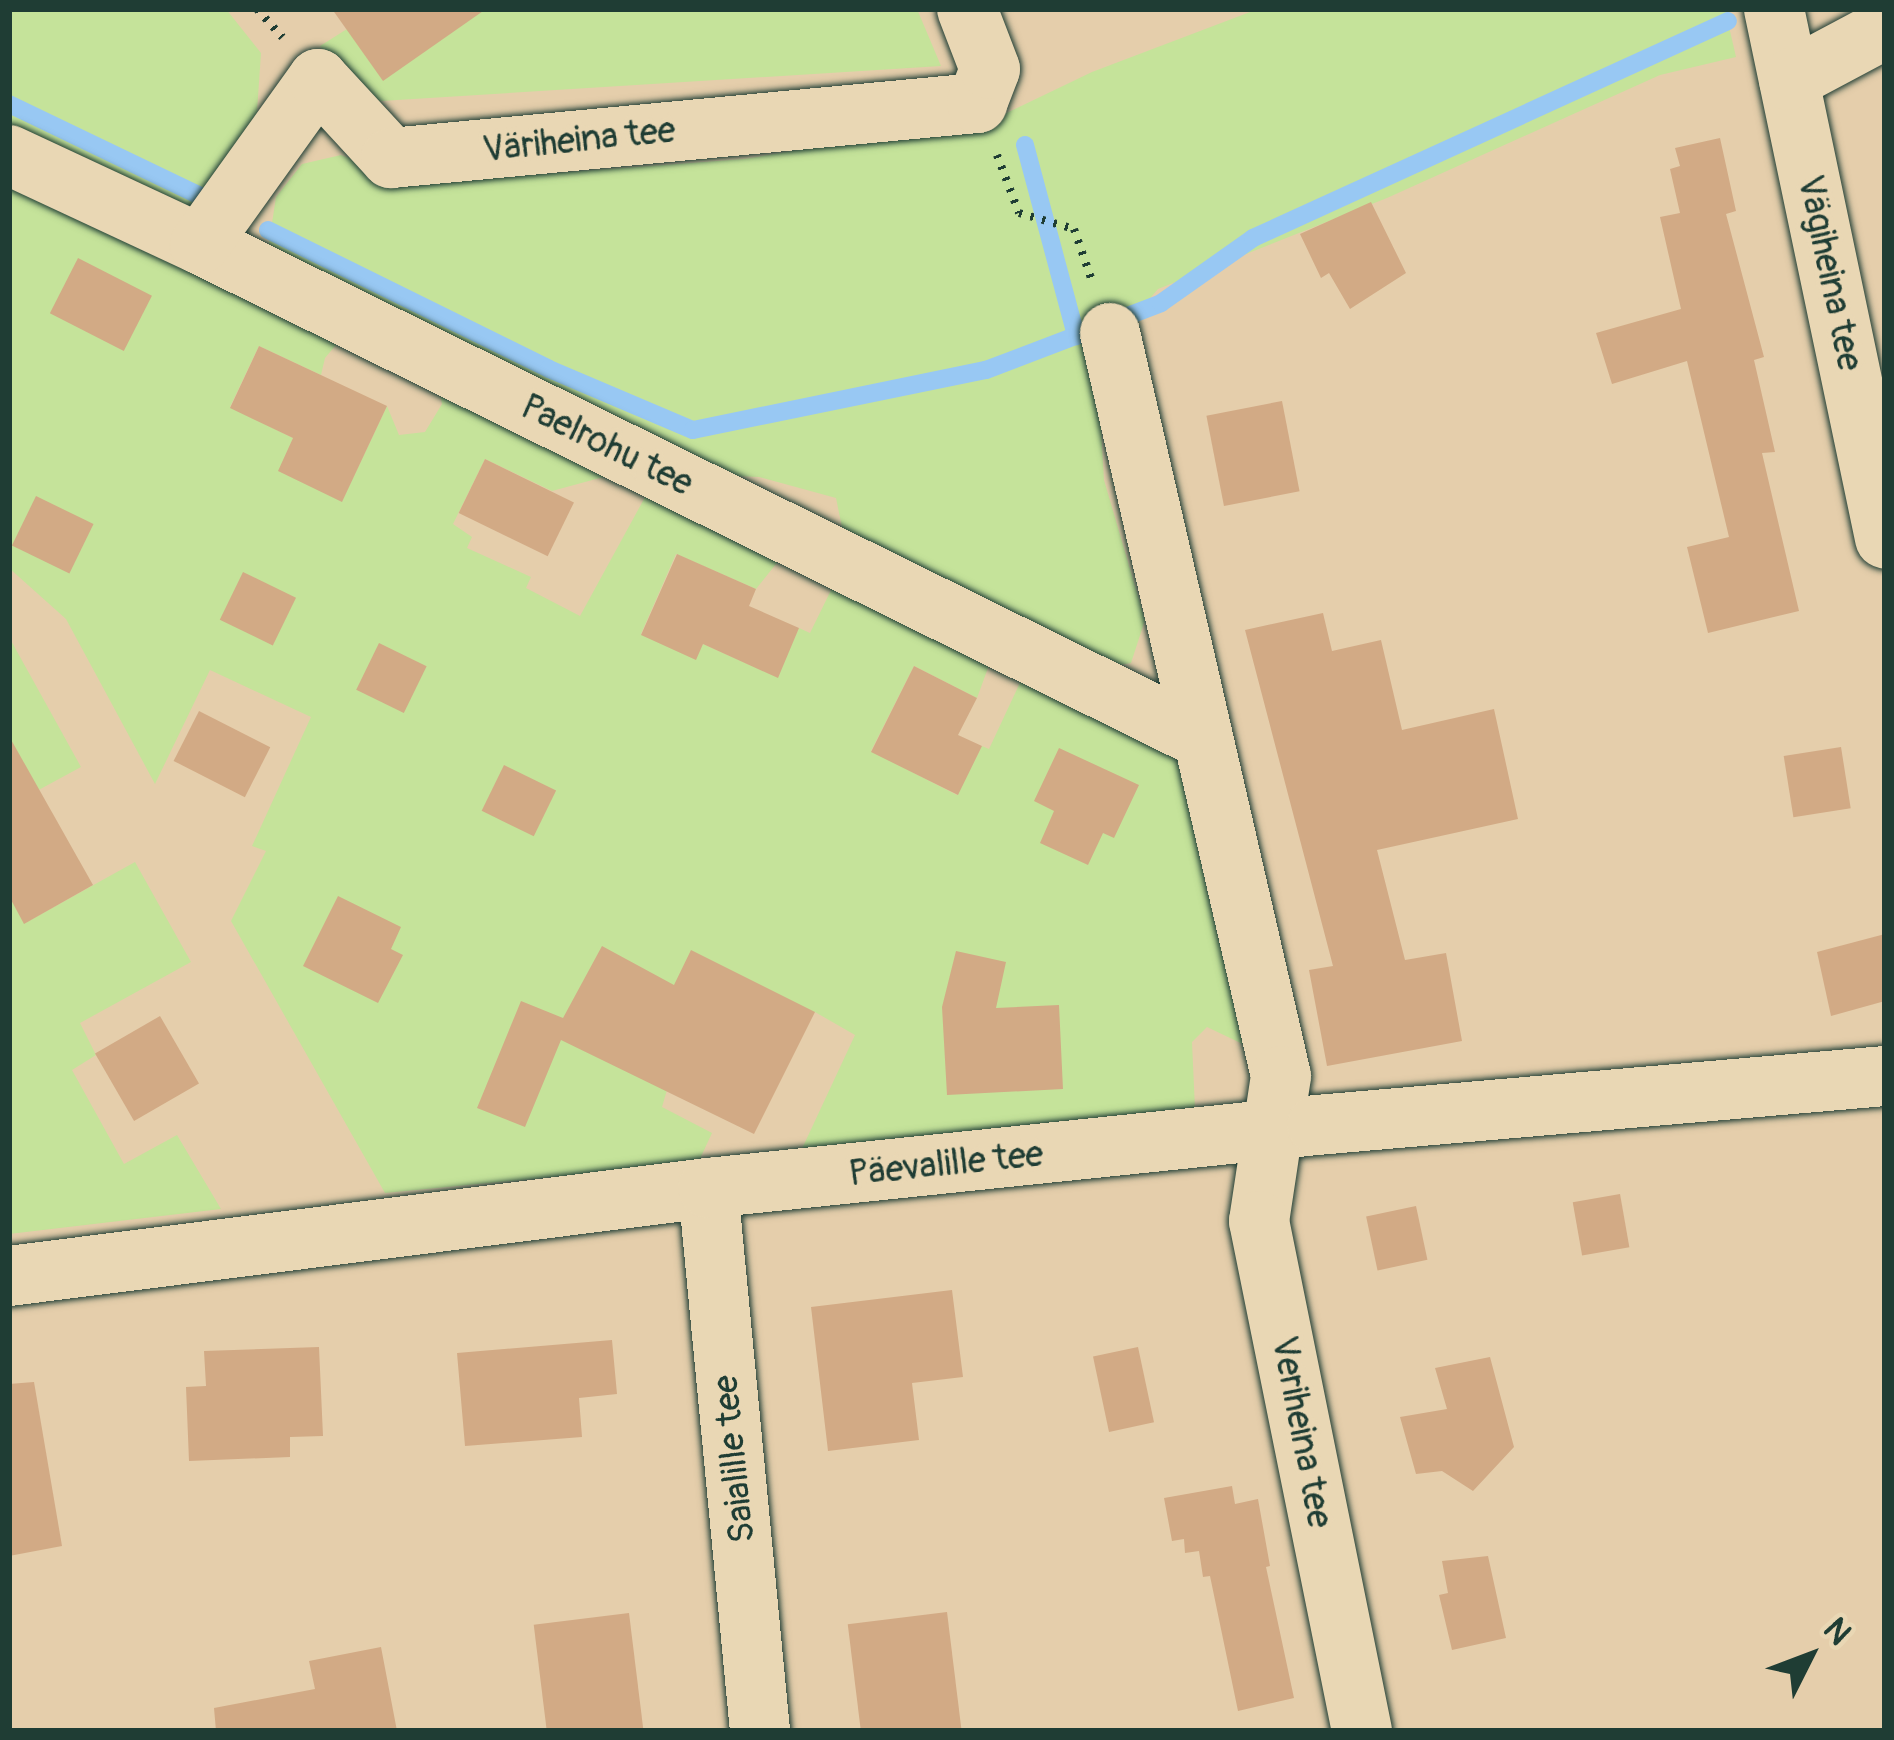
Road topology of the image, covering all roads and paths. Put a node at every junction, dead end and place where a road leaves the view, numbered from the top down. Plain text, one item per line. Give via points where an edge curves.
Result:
1 (967, 9) edge
2 (1774, 9) edge
3 (1885, 29) edge
4 (1789, 80) junction
5 (977, 103) junction
6 (9, 155) edge
7 (200, 244) junction
8 (1103, 312) joint
9 (1885, 538) edge
10 (1203, 739) junction
11 (1885, 1076) edge
12 (1271, 1131) junction
13 (708, 1188) junction
14 (9, 1276) edge
15 (760, 1731) edge
16 (1362, 1731) edge

1 - 5 street via 990,69
2 - 4 street, Vägiheina tee
3 - 4 street
4 - 9 street, Vägiheina tee
5 - 7 street, Väriheina tee via 391,158 318,79
5 - 8 path via 1019,213 1074,229
6 - 7 street, Paelrohu tee
7 - 10 street, Paelrohu tee
8 - 10 street
10 - 12 street via 1281,1076
11 - 12 street, Päevalille tee
12 - 13 street, Päevalille tee
12 - 16 street, Veriheina tee via 1259,1221
13 - 14 street, Päevalille tee
13 - 15 street, Saialille tee

